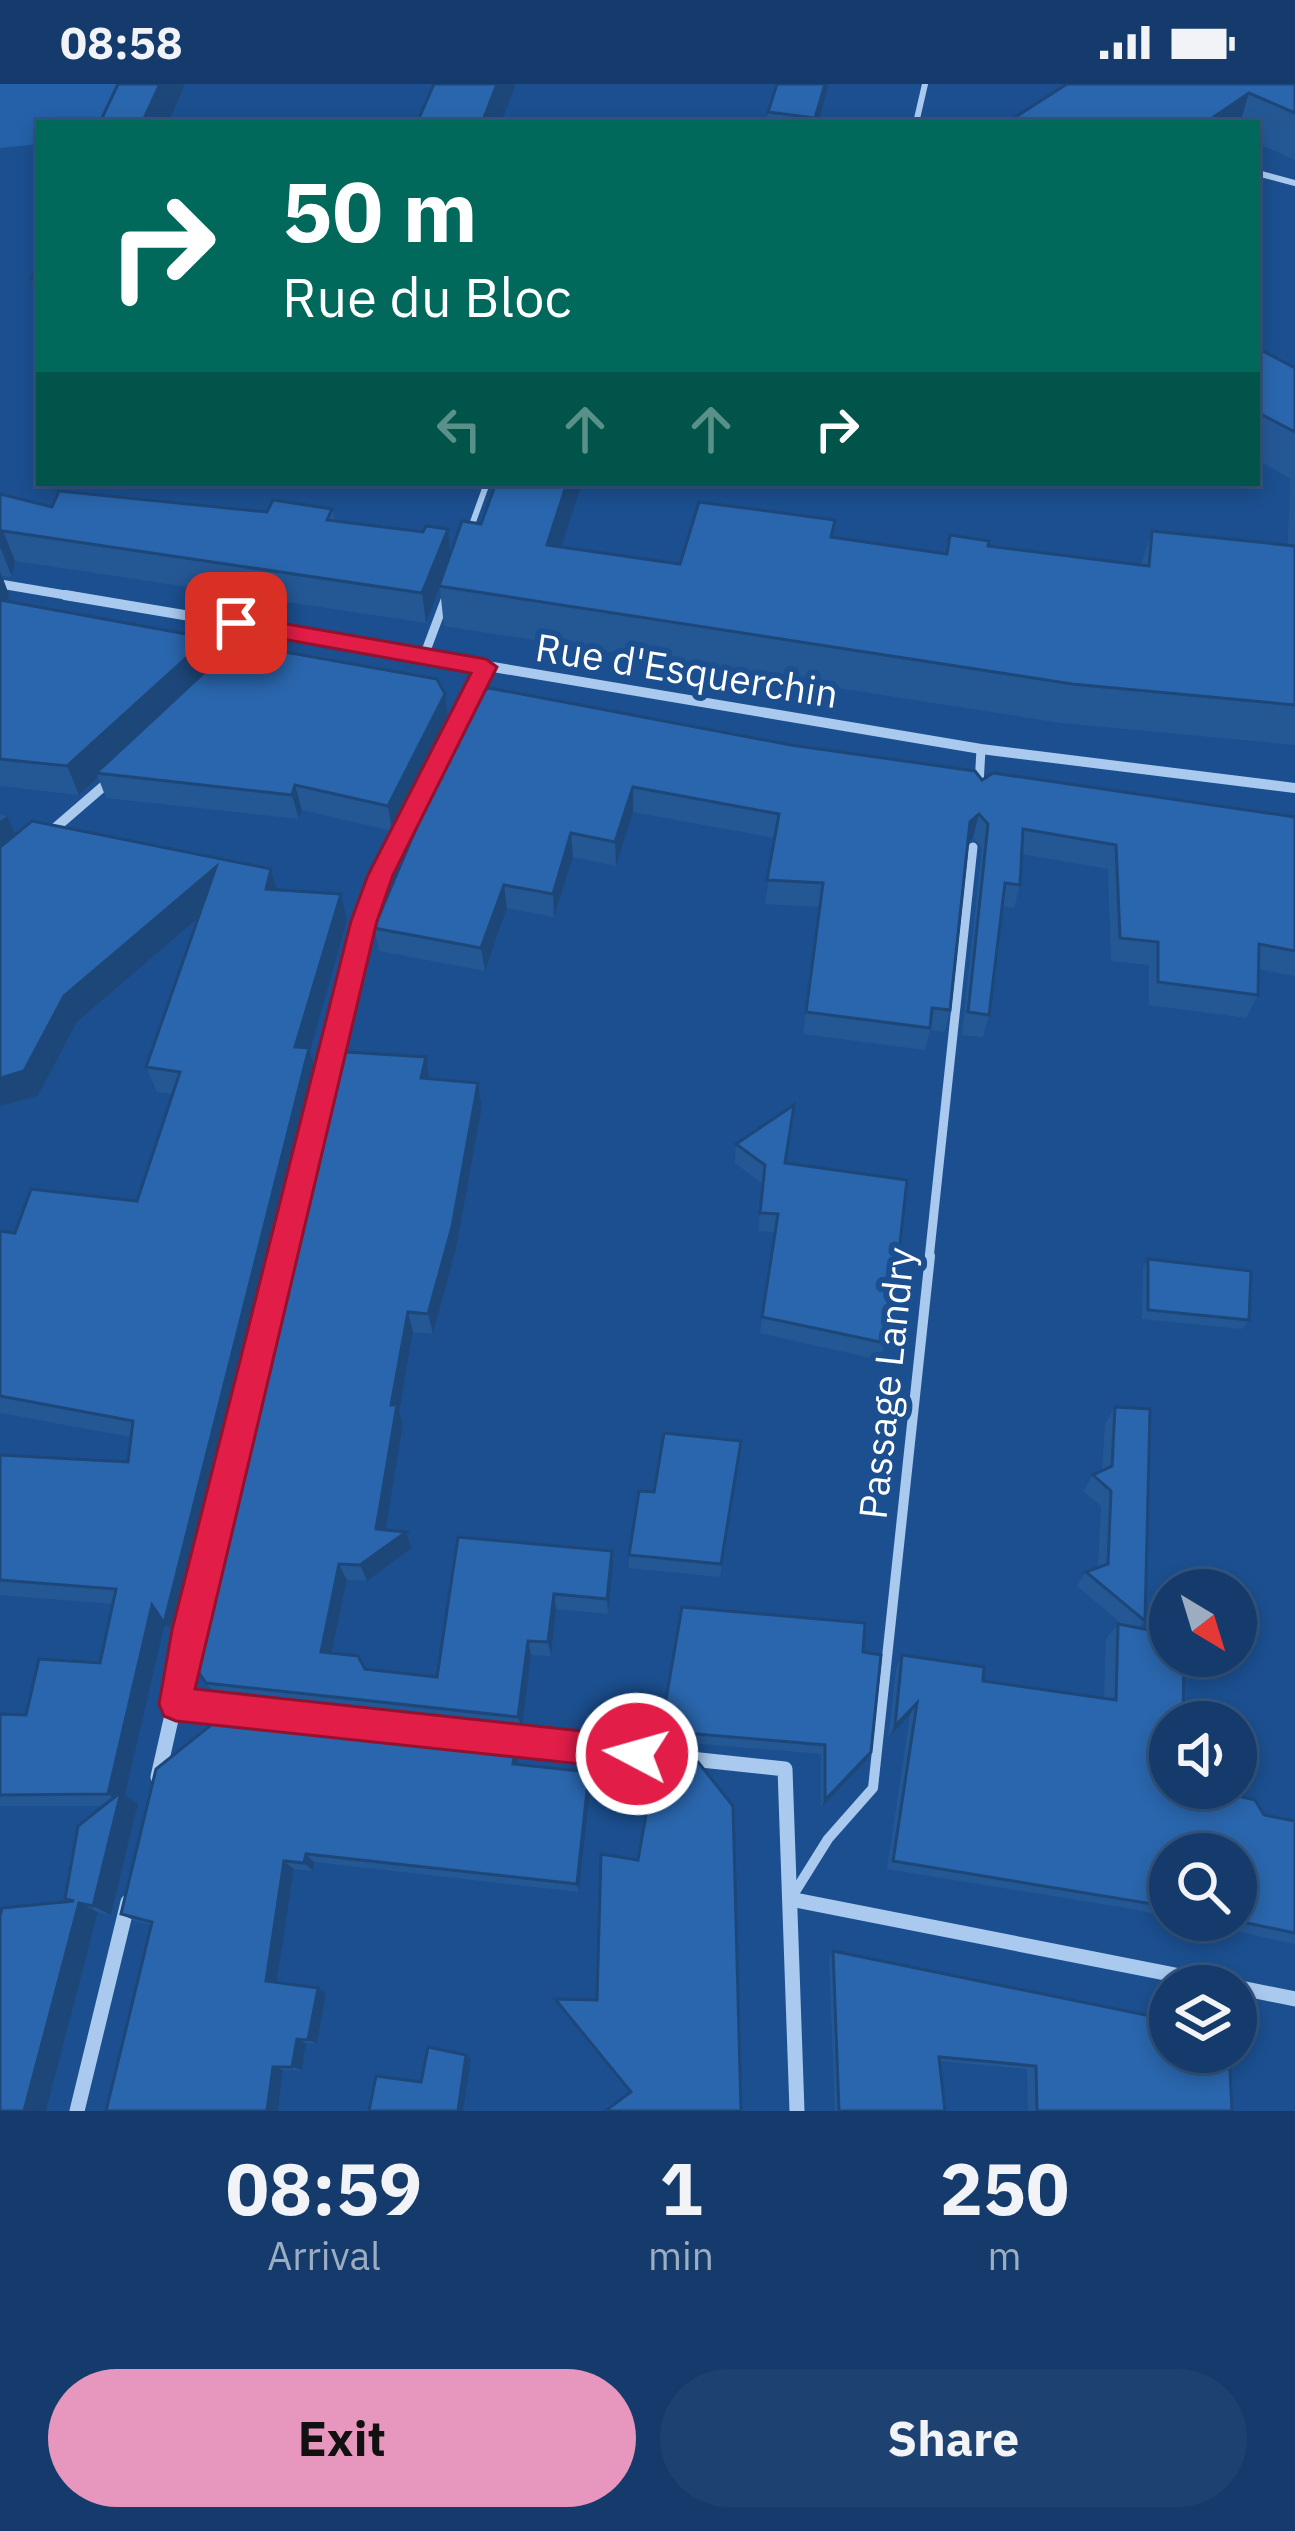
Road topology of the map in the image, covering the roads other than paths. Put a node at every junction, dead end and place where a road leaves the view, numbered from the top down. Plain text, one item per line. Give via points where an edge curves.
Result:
1 (925, 84) edge
2 (917, 120) edge
3 (1260, 174) edge
4 (1295, 183) edge
5 (486, 486) edge
6 (465, 544) edge
7 (0, 584) edge
8 (451, 584) edge
9 (271, 629) junction
10 (424, 656) junction
11 (232, 667) edge
12 (486, 667) junction
13 (454, 730) edge
14 (981, 748) junction
15 (133, 760) edge
16 (1295, 788) edge
17 (423, 792) edge
18 (978, 796) edge
19 (973, 847) edge
20 (28, 852) edge
21 (324, 1081) edge
22 (223, 1493) edge
23 (176, 1704) junction
24 (154, 1794) edge
25 (132, 1885) edge
26 (790, 1899) junction
27 (1149, 1970) edge
28 (1257, 1991) edge
29 (1295, 1999) edge
30 (77, 2111) edge
31 (796, 2111) edge

1 - 2 lane
3 - 4 lane
5 - 6 lane
7 - 9 street, Rue d'Esquerchin
8 - 10 lane
9 - 10 street, Rue d'Esquerchin
9 - 11 street
10 - 12 street, Rue d'Esquerchin
12 - 13 street
12 - 14 street, Rue d'Esquerchin
14 - 16 street, Rue d'Esquerchin
14 - 18 lane
15 - 20 street
17 - 21 street via 364,921
19 - 26 lane, Passage Landry via 873,1788
22 - 23 street
23 - 24 street
23 - 26 street via 785,1768
25 - 30 street
26 - 27 street
26 - 31 street
28 - 29 street

